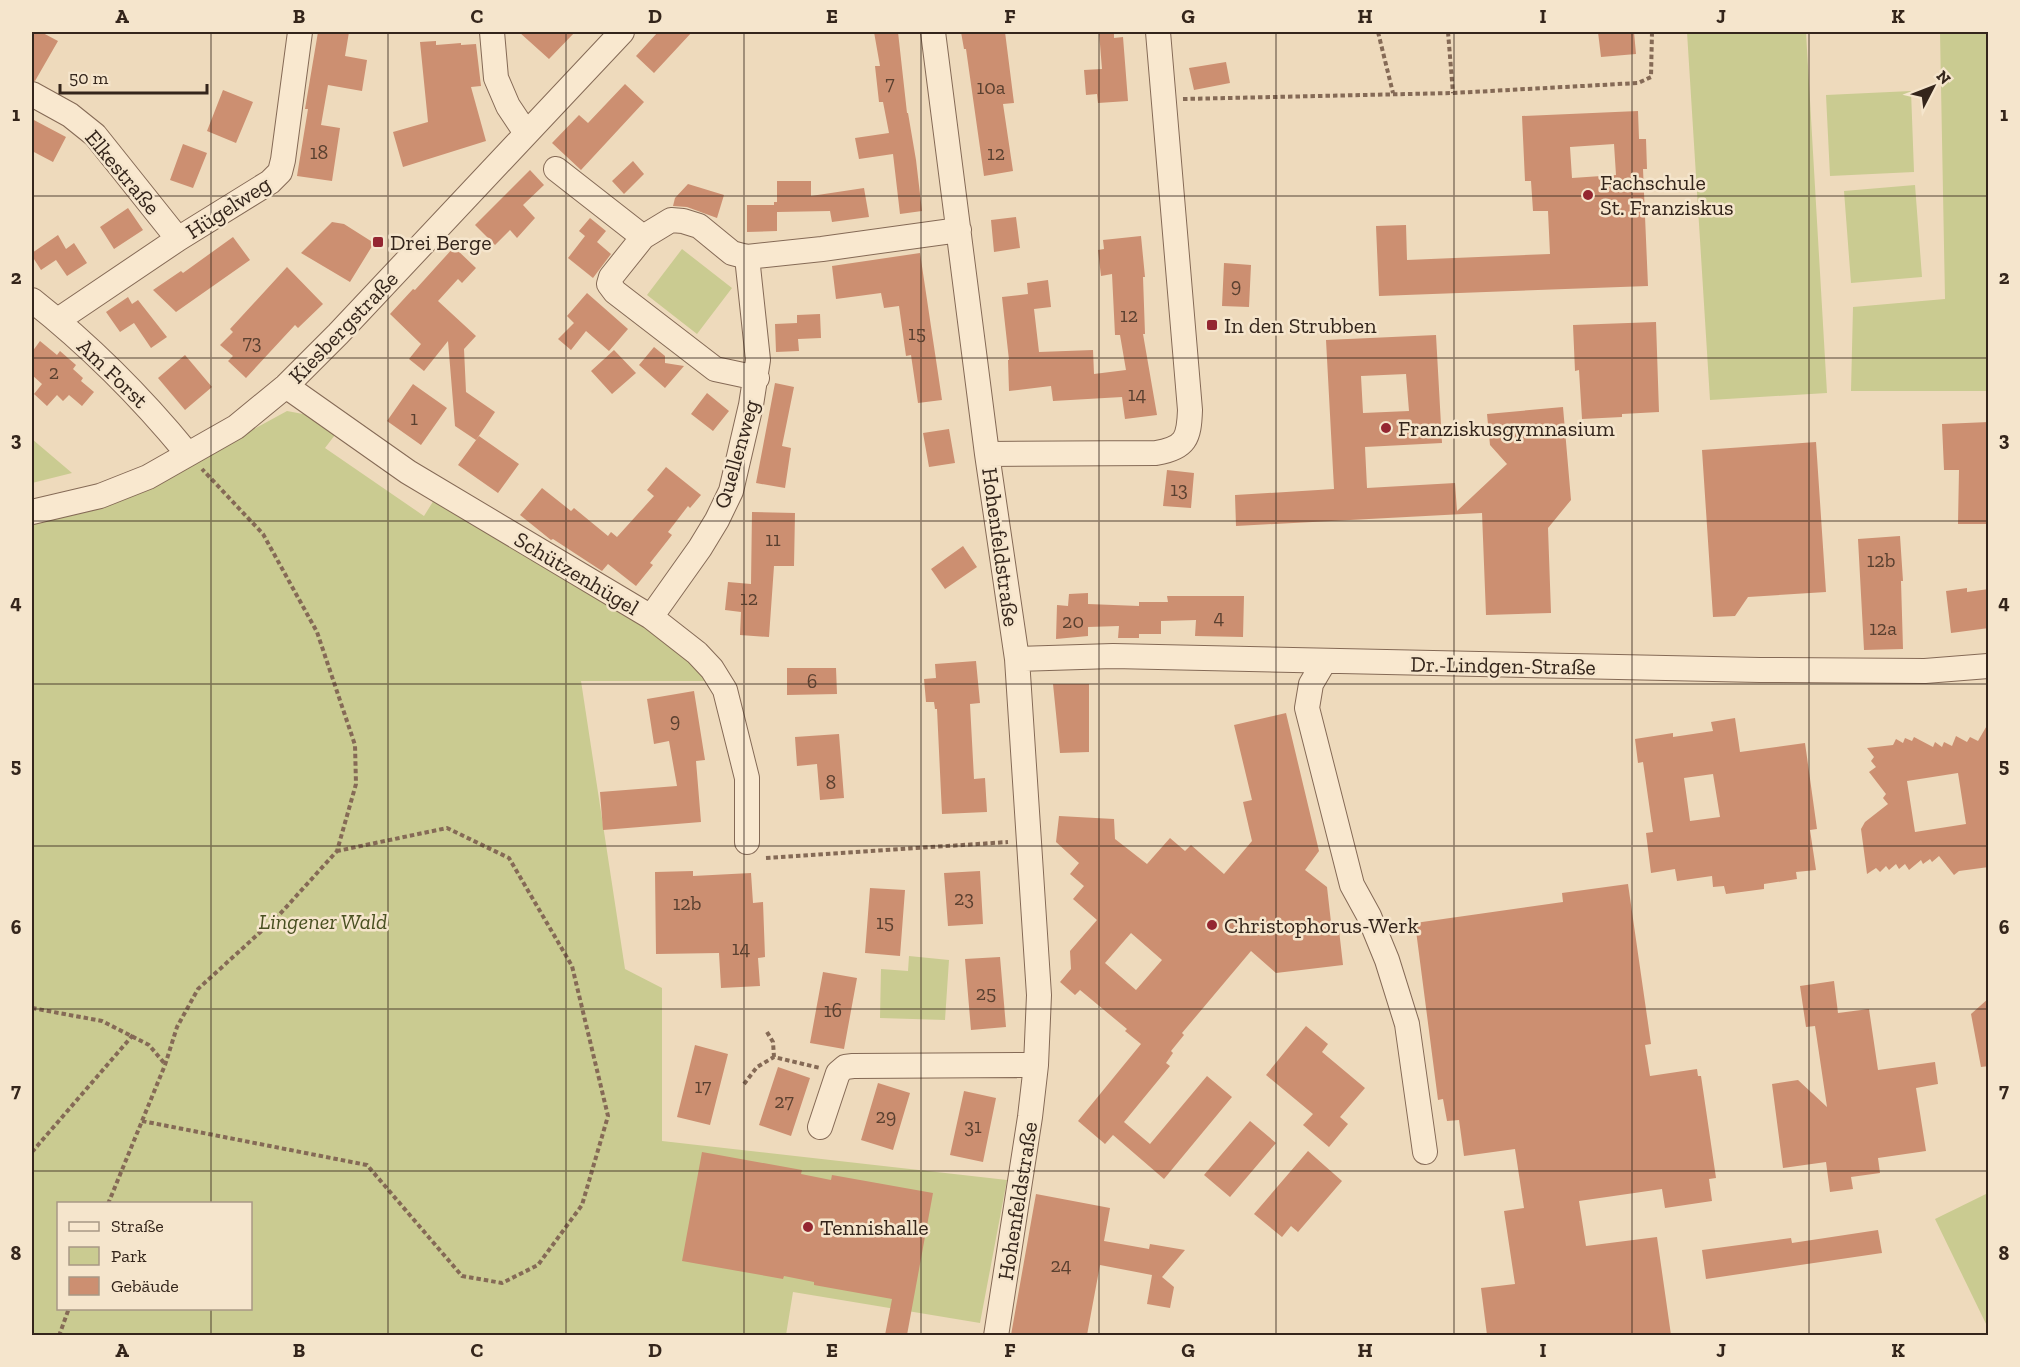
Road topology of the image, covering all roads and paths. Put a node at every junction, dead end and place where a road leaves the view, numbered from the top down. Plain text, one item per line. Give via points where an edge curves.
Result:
1 (300, 32) edge
2 (492, 32) edge
3 (622, 32) edge
4 (933, 32) edge
5 (1158, 32) edge
6 (1378, 32) edge
7 (1448, 32) edge
8 (1652, 32) edge
9 (32, 93) edge
10 (1393, 93) junction
11 (1453, 93) junction
12 (1164, 99) junction
13 (526, 133) junction
14 (556, 169) dead end
15 (959, 230) junction
16 (643, 237) junction
17 (178, 239) junction
18 (747, 256) junction
19 (32, 300) edge
20 (57, 320) junction
21 (757, 378) junction
22 (286, 386) junction
23 (187, 453) junction
24 (987, 454) junction
25 (32, 512) edge
26 (651, 617) junction
27 (1017, 659) junction
28 (1324, 662) junction
29 (1989, 666) edge
30 (1029, 840) junction
31 (747, 842) dead end
32 (337, 851) junction
33 (766, 858) dead end
34 (32, 1008) edge
35 (767, 1032) dead end
36 (133, 1035) junction
37 (774, 1057) junction
38 (165, 1065) junction
39 (1036, 1065) junction
40 (838, 1073) junction
41 (744, 1084) dead end
42 (142, 1121) junction
43 (820, 1127) dead end
44 (32, 1152) edge
45 (1425, 1152) dead end
46 (108, 1202) edge
47 (68, 1310) edge
48 (59, 1335) edge
49 (996, 1335) edge

1 - 17 street, Hügelweg via 280,172
2 - 13 street via 496,78
3 - 13 street, Kiesbergstraße
4 - 15 street, Hohenfeldstraße
5 - 12 street
6 - 10 path
7 - 11 path
8 - 11 path via 1651,77 1638,83
9 - 17 street, Elkestraße via 95,135
10 - 11 path
10 - 12 path
12 - 24 street via 1189,432 1172,450 1156,453
13 - 22 street, Kiesbergstraße
14 - 16 street
15 - 18 street
15 - 24 street, Hohenfeldstraße
16 - 18 street, Quellenweg via 671,220 683,221 699,226 732,253
16 - 21 street, Quellenweg via 611,277 609,284 615,292 715,369
17 - 20 street, Hügelweg
18 - 21 street, Quellenweg via 759,360
19 - 20 street, Am Forst
20 - 23 street, Am Forst via 153,411
21 - 26 street, Quellenweg via 731,491 700,548
22 - 23 street, Kiesbergstraße via 236,427
22 - 26 street, Schützenhügel via 408,472
23 - 25 street, Kiesbergstraße via 148,477 100,496
23 - 32 path via 263,534 317,632 355,745 356,784
24 - 27 street, Hohenfeldstraße
26 - 31 street, Schützenhügel via 697,653 725,690 747,778
27 - 28 street, Dr.-Lindgen-Straße via 1113,656
27 - 30 street, Hohenfeldstraße
28 - 29 street, Dr.-Lindgen-Straße via 1925,671
28 - 45 street via 1311,684 1307,708 1352,885 1387,960 1407,1024
30 - 33 path
30 - 39 street, Hohenfeldstraße via 1039,995
32 - 38 path via 279,915 198,989 177,1027
32 - 42 path via 447,828 509,858 572,966 608,1116 582,1205 538,1265 502,1283 462,1276 368,1165
34 - 36 path via 102,1022
35 - 37 path
36 - 38 path via 149,1045
36 - 44 path
37 - 40 path
37 - 41 path via 757,1067
38 - 42 path
39 - 40 street via 853,1066
39 - 49 street, Hohenfeldstraße
40 - 43 street
42 - 46 path
47 - 48 path

